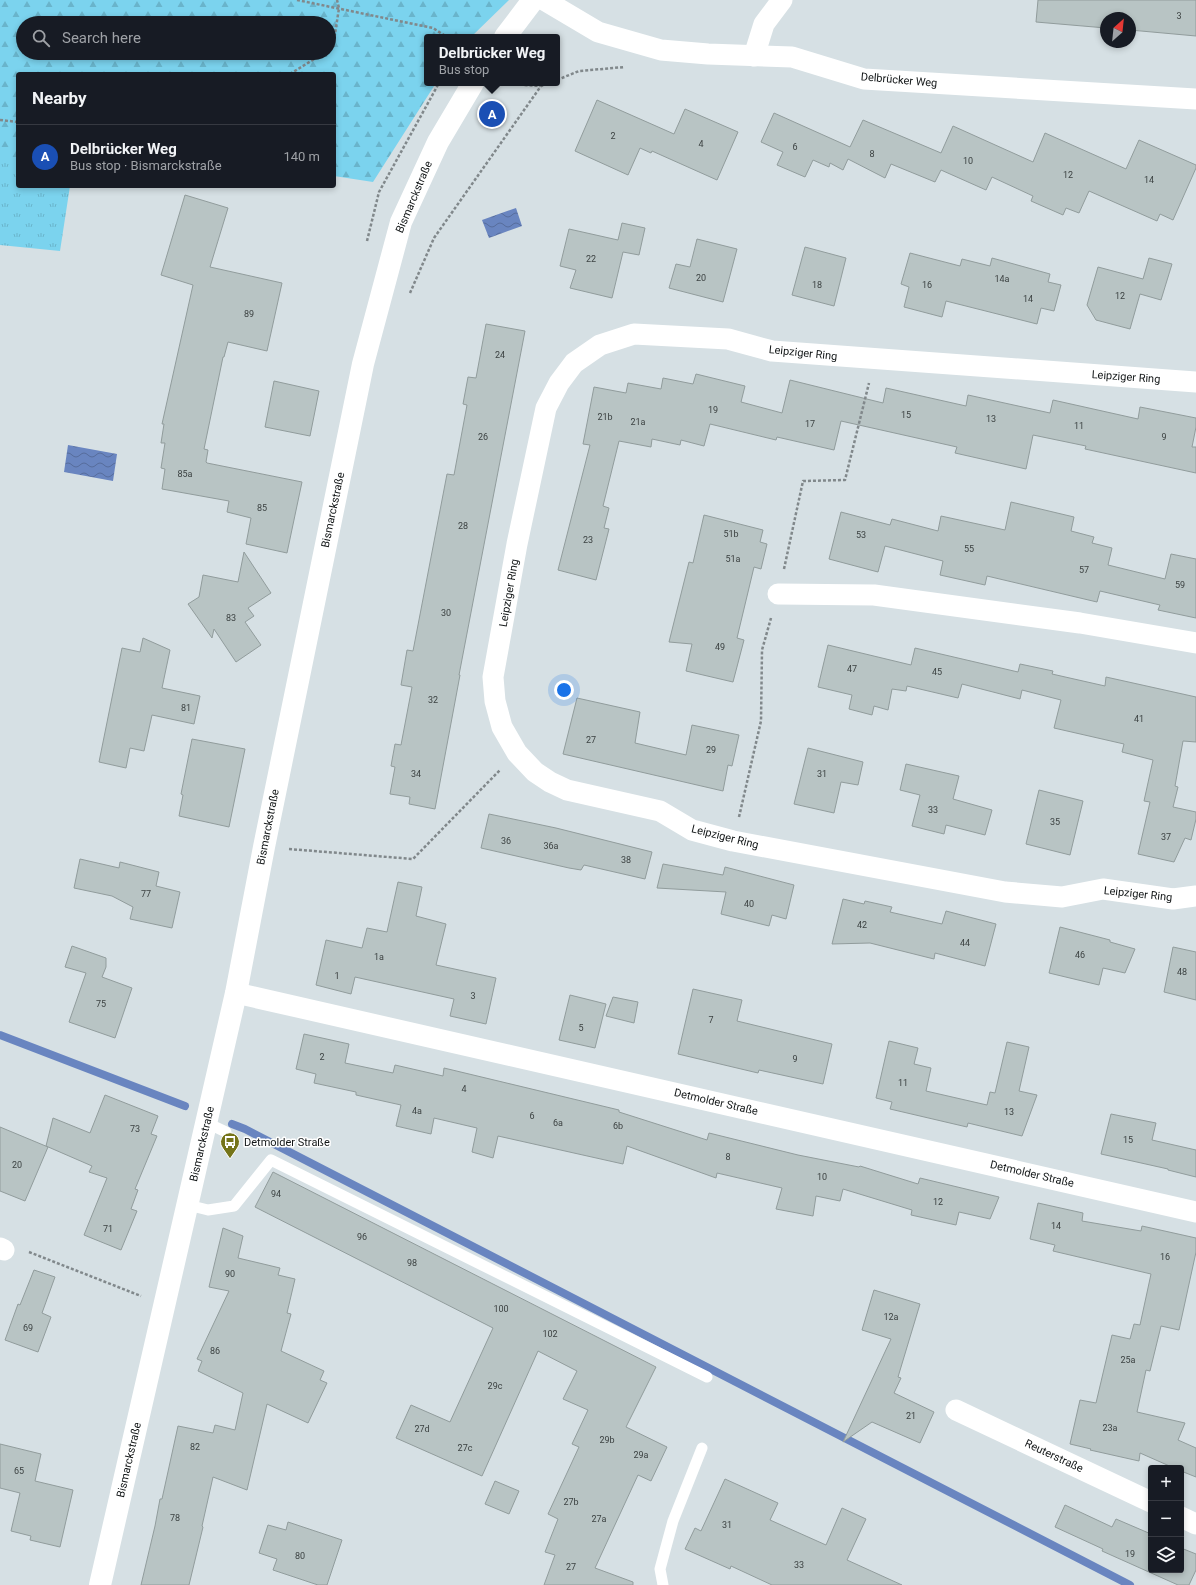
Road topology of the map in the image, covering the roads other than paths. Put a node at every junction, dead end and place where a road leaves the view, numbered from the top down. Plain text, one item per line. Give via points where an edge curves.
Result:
1 (533, 0) edge
2 (544, 0) edge
3 (782, 0) edge
4 (507, 34) edge
5 (754, 56) junction
6 (471, 86) edge
7 (1196, 99) edge
8 (1196, 382) edge
9 (778, 594) dead end
10 (1196, 643) edge
11 (1196, 896) edge
12 (236, 993) junction
13 (188, 1205) junction
14 (1196, 1212) edge
15 (708, 1377) dead end
16 (956, 1410) dead end
17 (702, 1448) dead end
18 (1149, 1501) edge
19 (1184, 1518) edge
20 (1196, 1524) edge
21 (100, 1585) edge
22 (663, 1585) edge

1 - 4 main road
2 - 5 street, Delbrücker Weg via 598,32 661,50
3 - 5 street via 764,24
5 - 7 street, Delbrücker Weg via 792,58 864,79
6 - 12 main road, Bismarckstraße via 438,142 401,222 363,364
8 - 11 street, Leipziger Ring via 772,351 728,339 634,334 600,345 574,363 559,383 546,408 517,544 493,678 495,701 502,727 517,753 535,772 567,790 660,811 692,830 733,841 1005,892 1062,897 1103,890 1173,899
9 - 10 street via 874,596 1080,623
12 - 13 main road, Bismarckstraße via 216,1127
12 - 14 street, Detmolder Straße
13 - 15 lane via 208,1210 234,1206 271,1160
13 - 21 main road, Bismarckstraße
16 - 18 street, Reuterstraße
17 - 22 lane via 673,1521 660,1569
19 - 20 street

